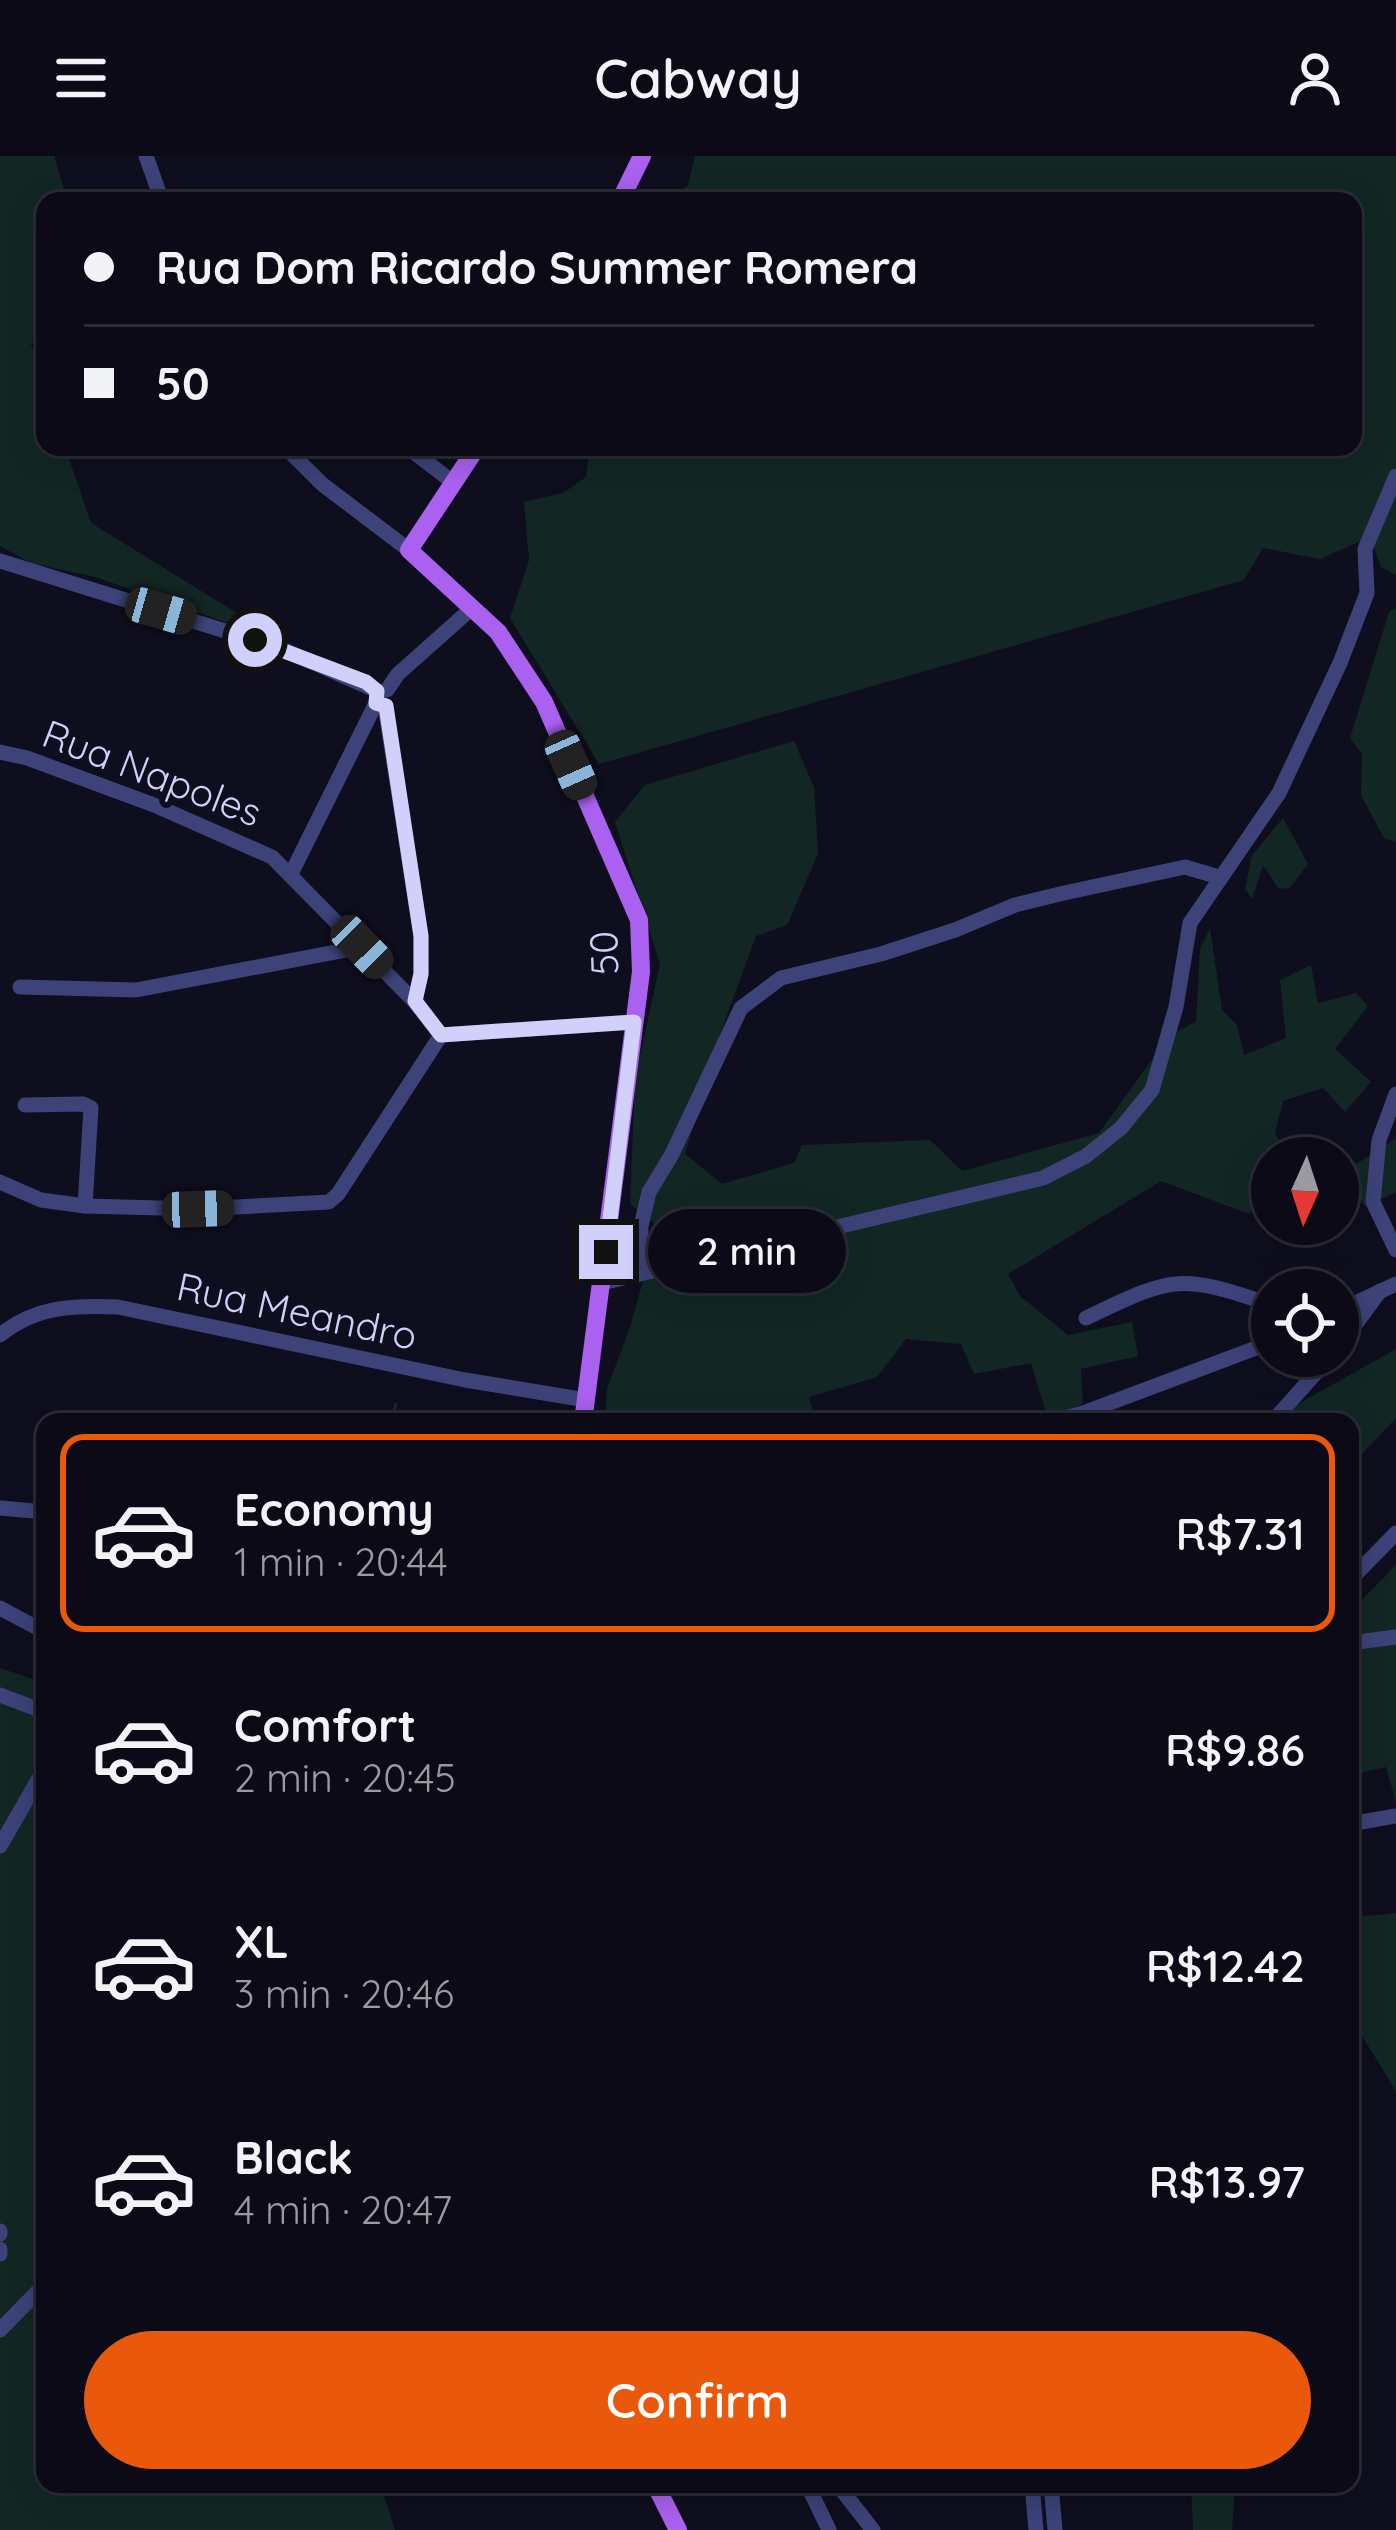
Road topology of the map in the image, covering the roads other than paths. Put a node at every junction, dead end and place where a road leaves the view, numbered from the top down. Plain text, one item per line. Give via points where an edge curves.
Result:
1 (146, 156) edge
2 (642, 156) edge
3 (158, 192) edge
4 (624, 192) edge
5 (294, 456) edge
6 (419, 456) edge
7 (471, 456) edge
8 (1396, 476) edge
9 (454, 483) junction
10 (409, 550) junction
11 (0, 561) edge
12 (471, 608) junction
13 (381, 697) junction
14 (0, 752) edge
15 (291, 874) junction
16 (1219, 877) junction
17 (362, 947) junction
18 (20, 987) dead end
19 (415, 1001) junction
20 (634, 1022) junction
21 (441, 1035) junction
22 (1396, 1094) edge
23 (25, 1105) dead end
24 (0, 1182) edge
25 (85, 1206) junction
26 (1396, 1250) edge
27 (640, 1274) junction
28 (602, 1283) junction
29 (1388, 1288) edge
30 (1251, 1299) edge
31 (1359, 1301) edge
32 (1086, 1318) dead end
33 (1359, 1323) edge
34 (0, 1335) edge
35 (1251, 1350) edge
36 (1312, 1377) edge
37 (586, 1400) junction
38 (585, 1413) edge
39 (1083, 1413) edge
40 (1280, 1413) edge
41 (0, 1508) edge
42 (36, 1511) edge
43 (1396, 1533) edge
44 (1359, 1571) edge
45 (0, 1609) edge
46 (36, 1627) edge
47 (1396, 1637) edge
48 (1359, 1642) edge
49 (0, 1695) edge
50 (36, 1709) edge
51 (36, 1784) edge
52 (1396, 1816) edge
53 (1359, 1822) edge
54 (0, 1846) edge
55 (36, 2293) edge
56 (0, 2330) edge
57 (660, 2493) edge
58 (811, 2493) edge
59 (844, 2493) edge
60 (1033, 2493) edge
61 (1052, 2493) edge
62 (679, 2530) edge
63 (829, 2530) edge
64 (873, 2530) edge
65 (1036, 2530) edge
66 (1055, 2530) edge

1 - 3 street
2 - 4 main road
5 - 10 street
6 - 9 street
7 - 9 main road
8 - 16 street via 1366,549 1367,593 1340,663 1280,793
9 - 10 main road
10 - 12 main road, 50
11 - 13 street via 230,631 366,682
12 - 13 street
12 - 20 main road, 50 via 498,632 544,702 639,920
13 - 15 street
13 - 19 street via 421,936
14 - 15 street, Rua Napoles via 223,833
15 - 17 street, Rua Napoles
16 - 27 street via 1190,923 1152,1090 1086,1156 1043,1178
16 - 27 street via 1185,867 1015,904 923,941 769,986 741,1008 649,1192
17 - 18 street via 136,990
17 - 19 street, Rua Napoles
19 - 21 street, Rua Napoles
20 - 21 street
20 - 28 main road, 50
21 - 25 street via 329,1202
22 - 26 street via 1379,1140 1373,1202
23 - 25 street via 91,1108
24 - 25 street via 41,1200
27 - 28 street
28 - 37 main road, 50
29 - 31 street
29 - 33 street
30 - 32 street via 1169,1282
34 - 37 street, Rua Meandro via 42,1311 118,1307
35 - 39 street
36 - 40 street
37 - 38 main road, 50
41 - 42 street
43 - 44 street
45 - 46 street
47 - 48 street
49 - 50 street
51 - 54 street
52 - 53 street
55 - 56 street
57 - 62 main road
58 - 63 street
59 - 64 street
60 - 65 street
61 - 66 street

